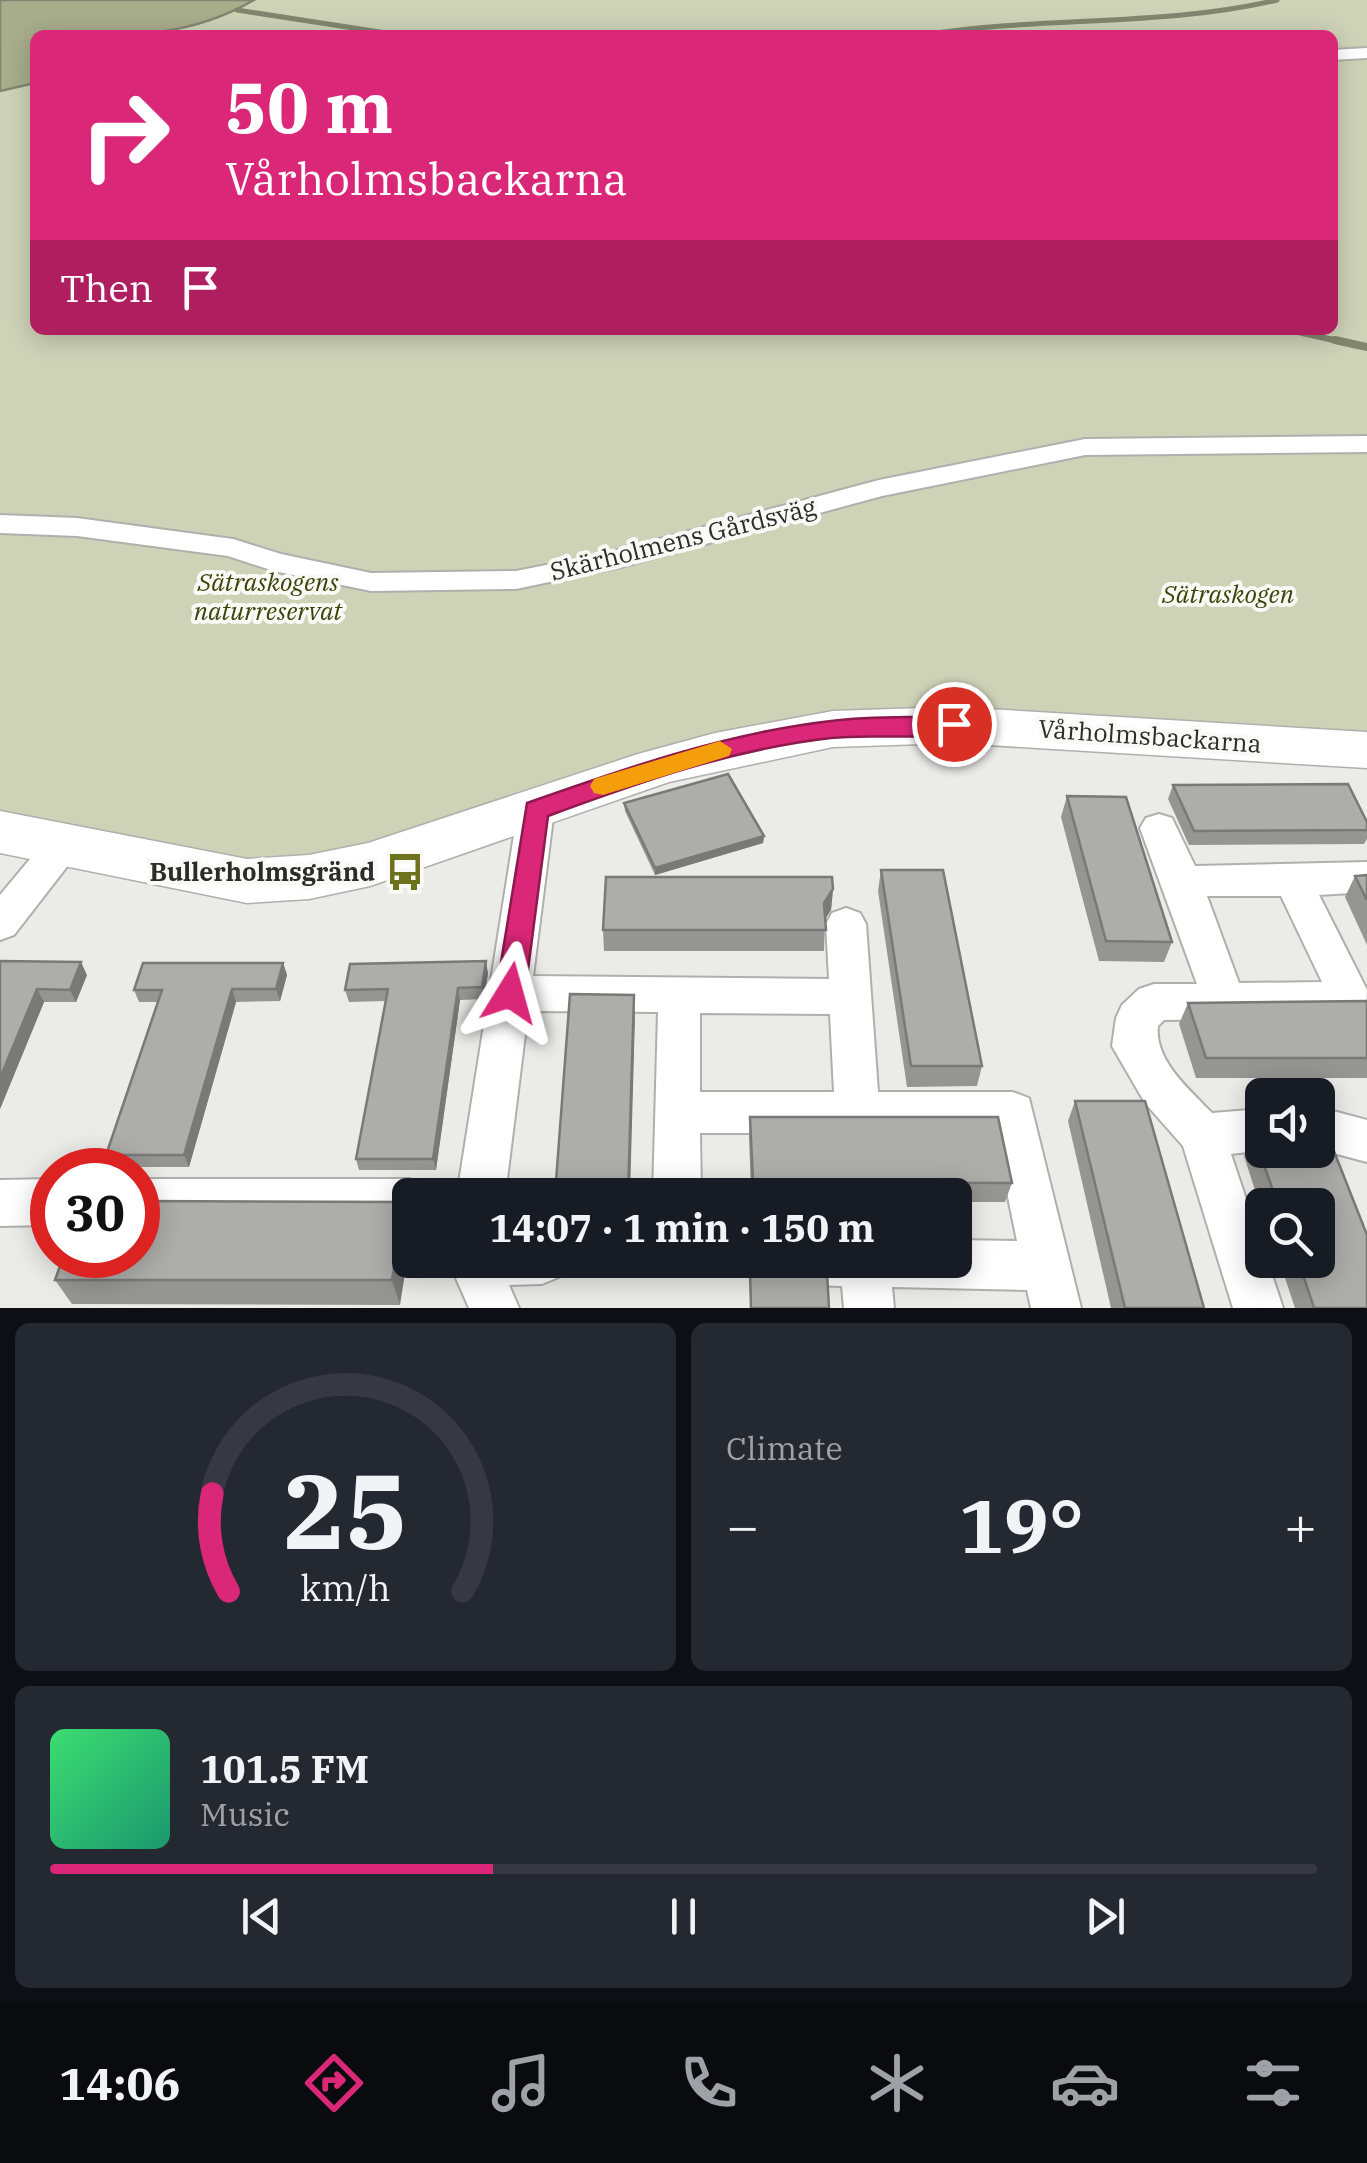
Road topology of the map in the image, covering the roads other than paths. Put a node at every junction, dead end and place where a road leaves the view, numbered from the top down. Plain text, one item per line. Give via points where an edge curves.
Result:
1 (1367, 53) edge
2 (1338, 55) edge
3 (1367, 444) edge
4 (0, 524) edge
5 (1367, 750) edge
6 (536, 810) junction
7 (1159, 828) dead end
8 (0, 832) edge
9 (63, 845) junction
10 (1367, 877) edge
11 (1182, 881) junction
12 (1293, 881) junction
13 (0, 924) edge
14 (846, 924) dead end
15 (510, 993) junction
16 (678, 993) junction
17 (851, 997) junction
18 (1224, 1002) junction
19 (857, 1110) junction
20 (678, 1112) junction
21 (1245, 1131) edge
22 (1335, 1133) edge
23 (1202, 1135) junction
24 (1367, 1141) edge
25 (484, 1178) edge
26 (677, 1178) edge
27 (30, 1202) edge
28 (160, 1202) edge
29 (392, 1202) edge
30 (0, 1203) edge
31 (481, 1278) edge
32 (839, 1278) edge
33 (866, 1285) edge
34 (1051, 1287) edge
35 (494, 1308) edge
36 (1258, 1308) edge

1 - 2 street
3 - 4 street, Skärholmens Gårdsväg via 1084,447 879,488 516,580 371,582 233,548 78,527
5 - 6 street, Vårholmsbackarna via 954,724 833,729 715,750
6 - 9 street, Vårholmsbackarna via 309,877 247,881
6 - 15 street
7 - 11 street
8 - 9 street, Vårholmsbackarna
9 - 13 street
10 - 12 street
11 - 12 street
11 - 18 street
12 - 18 street via 1350,1000
14 - 17 street
15 - 16 street
15 - 25 street
16 - 17 street
16 - 20 street
17 - 19 street
18 - 23 street via 1154,1002 1137,1018 1134,1046
19 - 20 street
19 - 34 street via 1013,1114
20 - 26 street
21 - 23 street
22 - 24 street
23 - 36 street
27 - 30 street
28 - 29 street
31 - 35 street
32 - 33 street
33 - 34 street

